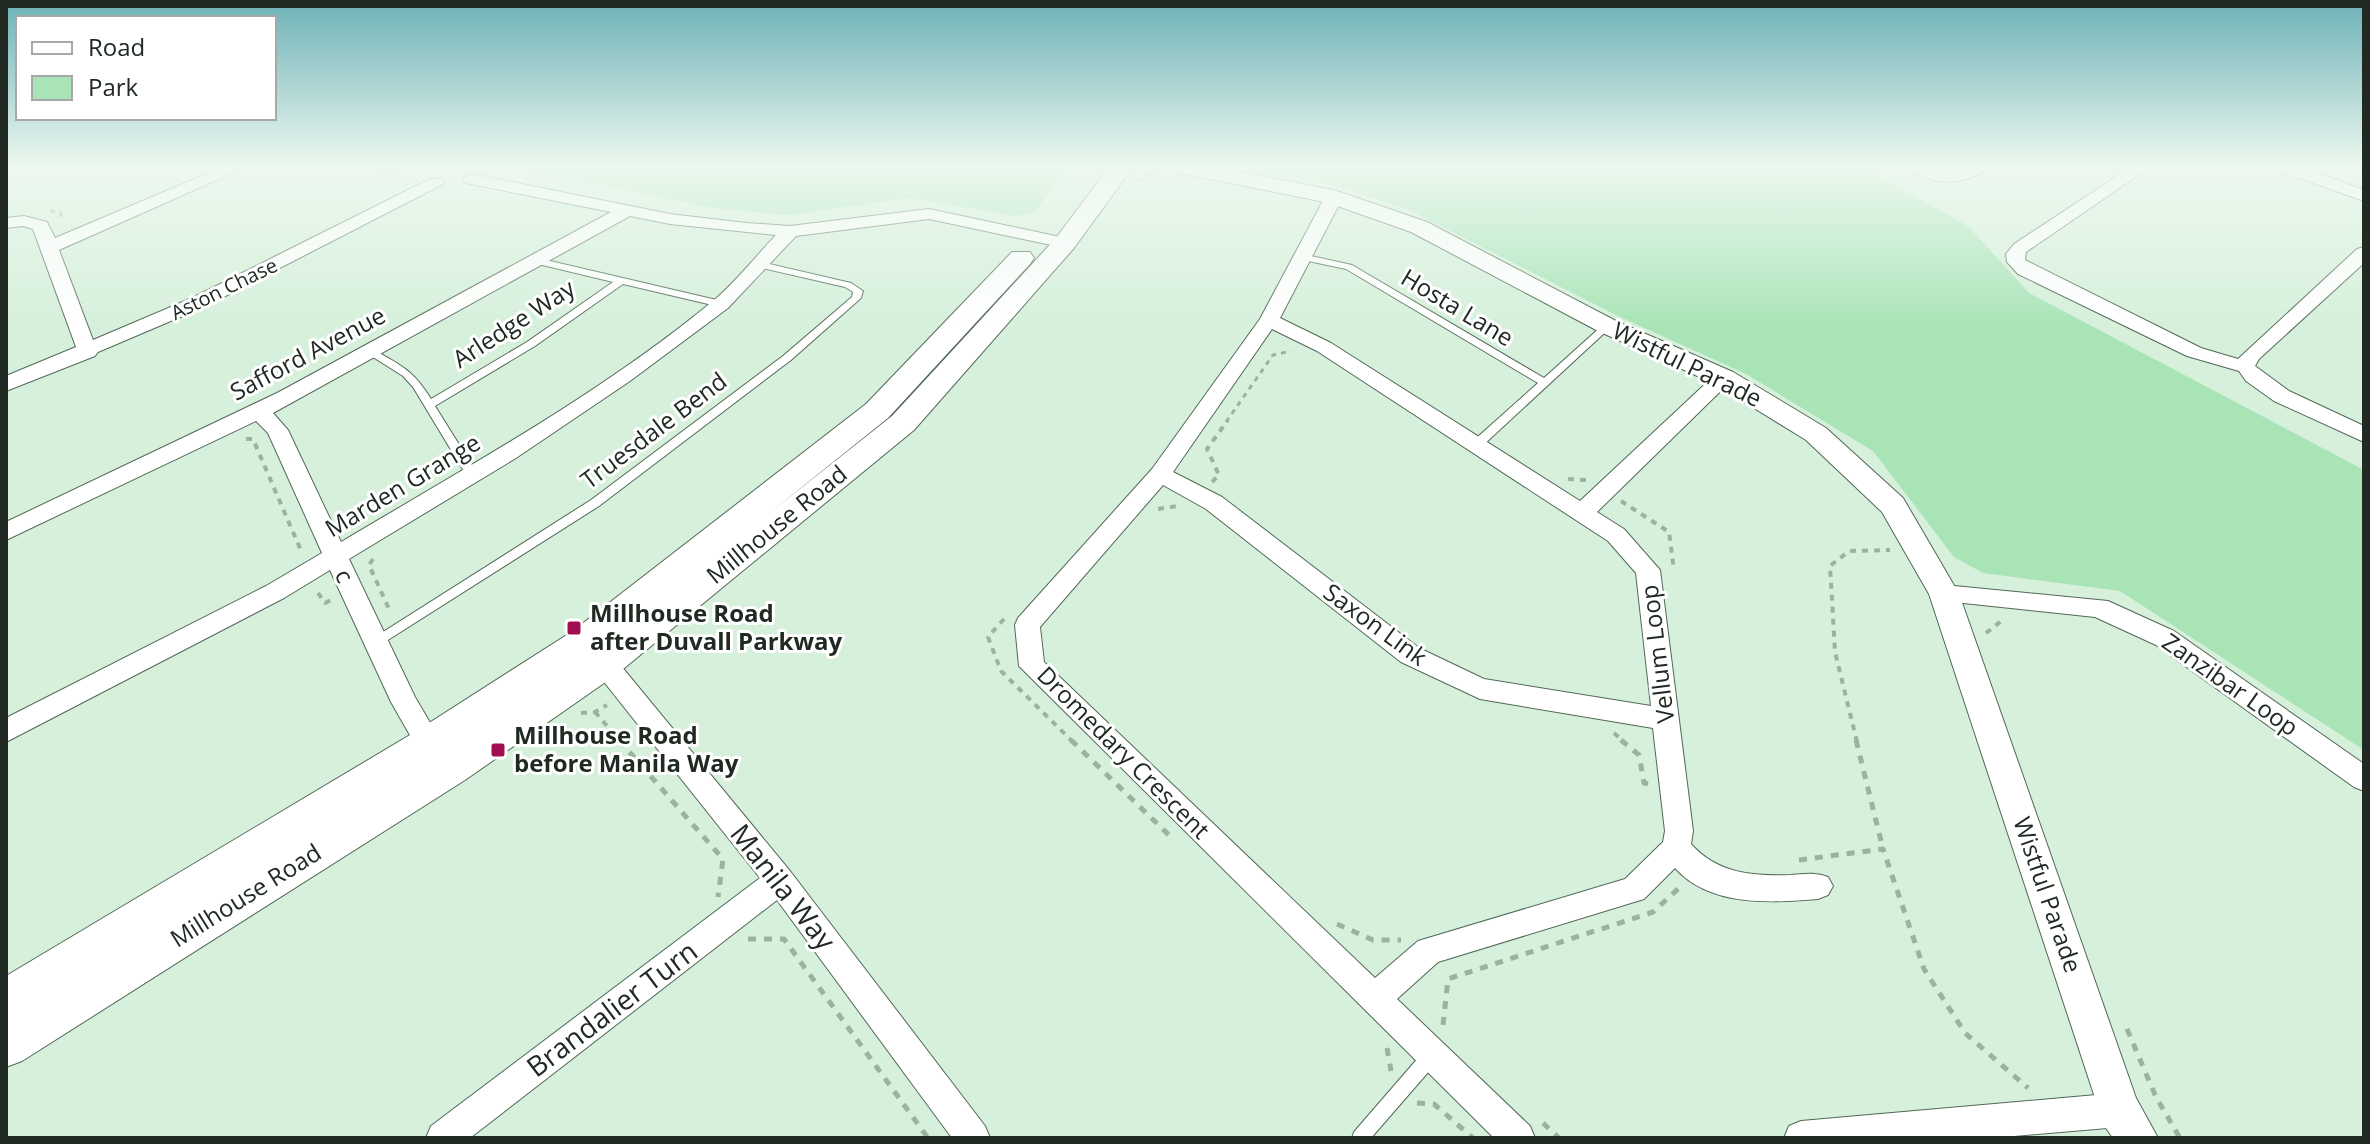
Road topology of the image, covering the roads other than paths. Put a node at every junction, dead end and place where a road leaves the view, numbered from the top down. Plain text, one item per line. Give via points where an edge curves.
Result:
1 (112, 220) edge
2 (351, 220) edge
3 (609, 220) edge
4 (684, 220) edge
5 (864, 220) edge
6 (959, 220) edge
7 (1065, 220) edge
8 (1071, 220) edge
9 (1322, 220) edge
10 (1400, 220) edge
11 (2062, 220) edge
12 (6, 223) edge
13 (790, 231) junction
14 (1053, 240) junction
15 (52, 246) junction
16 (2364, 253) edge
17 (1302, 257) junction
18 (533, 260) junction
19 (761, 265) junction
20 (622, 280) junction
21 (721, 304) junction
22 (1269, 320) junction
23 (1607, 326) junction
24 (88, 352) junction
25 (370, 352) junction
26 (2245, 366) junction
27 (1724, 378) junction
28 (1544, 382) junction
29 (6, 384) edge
30 (429, 405) junction
31 (258, 410) junction
32 (2364, 435) edge
33 (1476, 445) junction
34 (1160, 474) junction
35 (472, 475) junction
36 (1582, 513) junction
37 (6, 532) edge
38 (335, 557) junction
39 (1944, 594) junction
40 (376, 642) junction
41 (595, 652) junction
42 (1666, 719) junction
43 (6, 731) edge
44 (429, 743) junction
45 (2364, 779) edge
46 (1676, 848) junction
47 (780, 880) junction
48 (1818, 886) dead end
49 (1375, 999) junction
50 (6, 1001) edge
51 (6, 1045) edge
52 (1432, 1055) junction
53 (2128, 1124) edge
54 (443, 1138) edge
55 (973, 1138) edge
56 (1360, 1138) edge
57 (1518, 1138) edge
58 (1801, 1138) edge

1 - 15 street
2 - 24 street, Aston Chase via 199,302
3 - 18 street, Safford Avenue
4 - 13 street
5 - 13 street
6 - 14 street
7 - 14 main road, Millhouse Road
8 - 14 main road, Millhouse Road
9 - 17 street, Dromedary Crescent
10 - 23 street, Wistful Parade
11 - 26 street via 2020,248 2016,262 2194,352
12 - 15 street via 41,226
13 - 19 street, Marden Grange
14 - 41 main road, Millhouse Road via 890,417
15 - 24 street
16 - 26 street
17 - 22 street, Dromedary Crescent
17 - 28 lane, Hosta Lane via 1349,267
18 - 20 lane
18 - 25 street, Safford Avenue
19 - 21 street, Marden Grange
19 - 40 lane, Truesdale Bend via 848,285 858,291 856,298 787,358 595,503
20 - 21 lane
20 - 30 lane, Arledge Way via 531,344
21 - 35 street, Marden Grange
22 - 33 street, Vellum Loop
22 - 34 street, Dromedary Crescent
23 - 27 street, Wistful Parade
23 - 28 lane
24 - 29 street, Aston Chase
25 - 30 lane via 407,374
25 - 31 street, Safford Avenue
26 - 32 street via 2274,392
27 - 36 street via 1597,486
27 - 39 street, Wistful Parade via 1816,434 1893,505
28 - 33 lane
30 - 35 lane
31 - 37 street, Safford Avenue
31 - 38 street, c via 277,430
33 - 36 street, Vellum Loop
34 - 42 street, Saxon Link via 1214,503 1410,655 1480,689
34 - 49 street, Dromedary Crescent via 1027,625 1032,666
35 - 38 street, Marden Grange
36 - 42 street, Vellum Loop via 1616,535 1648,570
38 - 40 street, c
38 - 43 street, Marden Grange
39 - 45 street, Zanzibar Loop via 2099,608 2165,638
39 - 53 street, Wistful Parade
40 - 44 street, c
41 - 44 main road, Millhouse Road
41 - 47 street, Manila Way
41 - 51 main road, Millhouse Road via 451,769
42 - 46 street, Vellum Loop via 1679,831
44 - 50 main road, Millhouse Road
46 - 48 street via 1698,870 1760,890
46 - 49 street via 1634,890 1429,951
47 - 54 street, Brandalier Turn
47 - 55 street, Manila Way
49 - 52 street, Dromedary Crescent
52 - 56 lane
52 - 57 street, Dromedary Crescent
53 - 58 street

